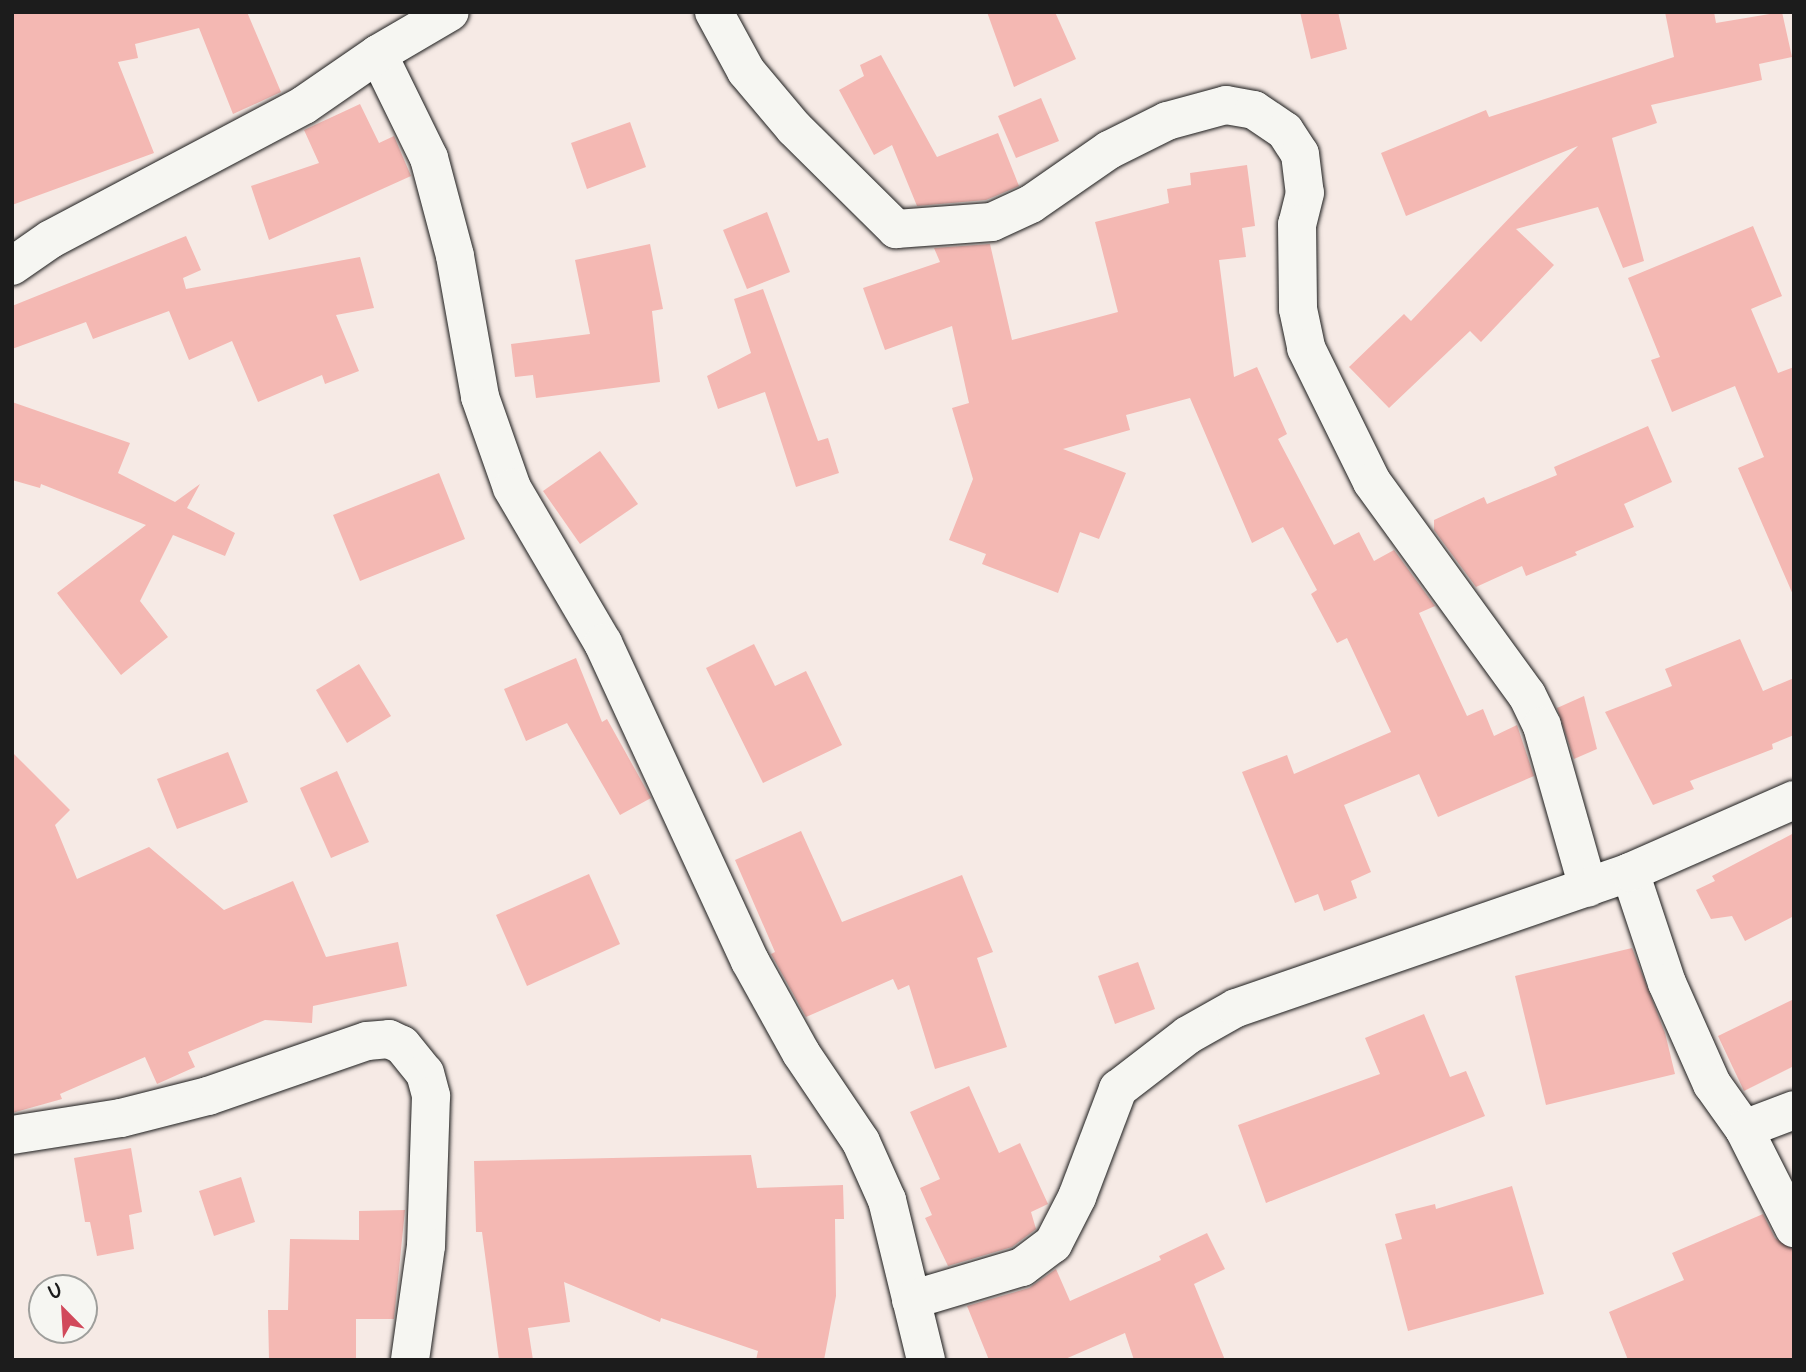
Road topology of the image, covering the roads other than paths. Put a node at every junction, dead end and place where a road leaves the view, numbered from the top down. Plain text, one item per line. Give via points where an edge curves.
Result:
1 (714, 12) edge
2 (447, 13) edge
3 (378, 54) junction
4 (12, 266) edge
5 (1794, 800) edge
6 (1630, 872) junction
7 (1588, 888) junction
8 (1794, 1110) edge
9 (1744, 1129) junction
10 (12, 1135) edge
11 (1794, 1228) edge
12 (911, 1300) junction
13 (410, 1360) edge
14 (926, 1360) edge

1 - 7 street via 746,71 793,128 896,229 992,222 1031,204 1109,150 1167,121 1226,105 1254,110 1285,131 1300,154 1306,194 1297,224 1298,309 1306,348 1372,482 1527,695 1542,726
2 - 3 street
3 - 4 street via 304,105 51,239
3 - 12 street via 429,158 455,256 480,397 513,488 603,643 750,961 801,1054 861,1142 887,1200
5 - 6 street
6 - 7 street
6 - 9 street via 1667,983 1712,1084
7 - 12 street via 1445,932 1236,1008 1188,1035 1118,1089 1077,1197 1053,1244 1022,1267
8 - 9 street
9 - 11 street
10 - 13 street via 121,1118 208,1096 367,1041 388,1039 402,1045 425,1073 431,1096 426,1246
12 - 14 street

